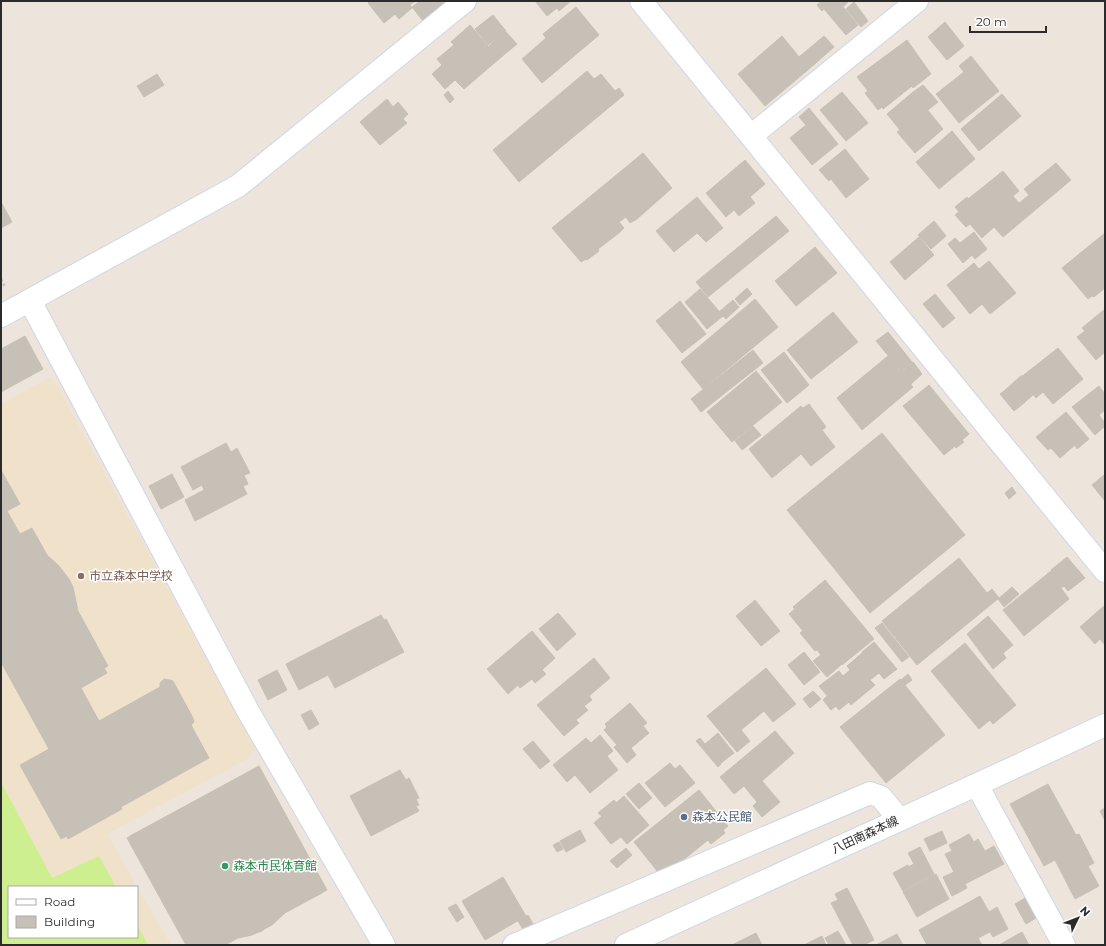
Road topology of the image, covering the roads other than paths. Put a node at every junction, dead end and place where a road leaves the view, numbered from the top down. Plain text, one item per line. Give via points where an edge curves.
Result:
1 (465, 1) edge
2 (641, 1) edge
3 (917, 1) edge
4 (751, 136) junction
5 (30, 301) junction
6 (1, 316) edge
7 (1105, 571) edge
8 (1105, 725) edge
9 (977, 785) junction
10 (899, 819) junction
11 (384, 945) edge
12 (514, 945) edge
13 (626, 945) edge
14 (1064, 945) edge

1 - 5 street via 238,186
2 - 4 street
3 - 4 street
4 - 7 street
5 - 6 street
5 - 11 street via 248,711
8 - 9 street, 八田南森本線
9 - 10 street, 八田南森本線
9 - 14 street
10 - 12 street via 881,796 870,793
10 - 13 street, 八田南森本線

